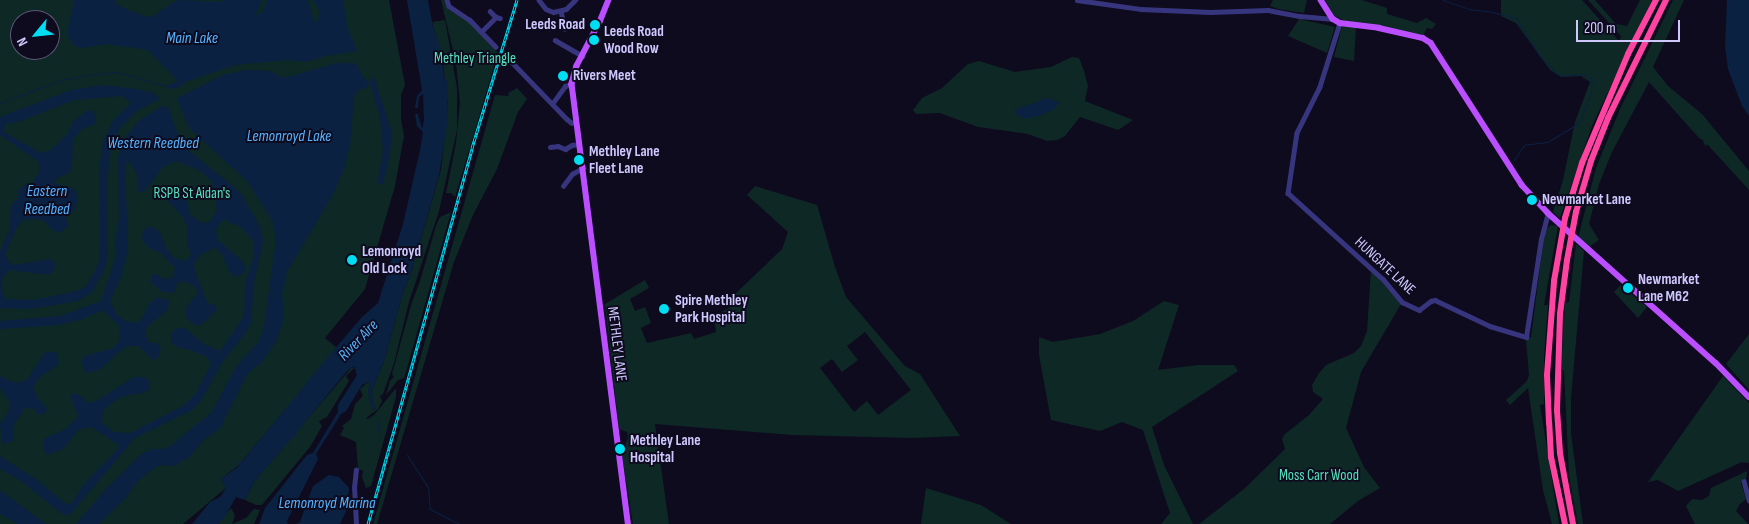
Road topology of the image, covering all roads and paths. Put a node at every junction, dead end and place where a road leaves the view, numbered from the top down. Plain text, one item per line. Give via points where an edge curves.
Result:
1 (447, 0) edge
2 (539, 0) edge
3 (575, 0) edge
4 (609, 0) edge
5 (1077, 0) edge
6 (1321, 0) edge
7 (1656, 0) edge
8 (1666, 0) edge
9 (490, 11) dead end
10 (561, 11) junction
11 (1332, 19) junction
12 (1340, 23) junction
13 (565, 29) dead end
14 (481, 32) junction
15 (555, 40) dead end
16 (496, 47) dead end
17 (582, 56) junction
18 (508, 58) dead end
19 (572, 84) junction
20 (552, 104) junction
21 (576, 122) junction
22 (579, 144) junction
23 (550, 147) dead end
24 (583, 168) junction
25 (563, 186) dead end
26 (1548, 213) junction
27 (1749, 397) edge
28 (356, 470) dead end
29 (1744, 481) dead end
30 (1749, 500) edge
31 (356, 524) edge
32 (628, 524) edge
33 (1565, 524) edge
34 (1573, 524) edge

1 - 14 street via 451,9 466,17
2 - 10 street via 546,9
3 - 10 street via 572,6
4 - 17 main road
5 - 11 street via 1141,9 1268,10
6 - 11 main road
7 - 33 highway via 1591,138 1565,218 1550,316 1547,375 1551,457
8 - 34 highway via 1608,118 1588,169 1568,251 1560,314 1557,410
9 - 14 street via 498,18
10 - 13 street
11 - 12 main road
12 - 26 main road via 1388,30 1431,43 1522,184
12 - 26 street, HUNGATE LANE via 1320,87 1297,133 1288,193 1383,279 1402,302 1419,310 1435,300 1482,322 1526,337 1541,238
14 - 16 street
15 - 17 street
17 - 19 main road
18 - 20 street
19 - 20 street via 565,86
19 - 21 main road
20 - 21 street via 567,120
21 - 22 main road
22 - 23 street via 565,149
22 - 24 main road
24 - 25 street via 572,174
24 - 32 main road, METHLEY LANE
26 - 27 main road via 1716,363
28 - 31 street
29 - 30 street

